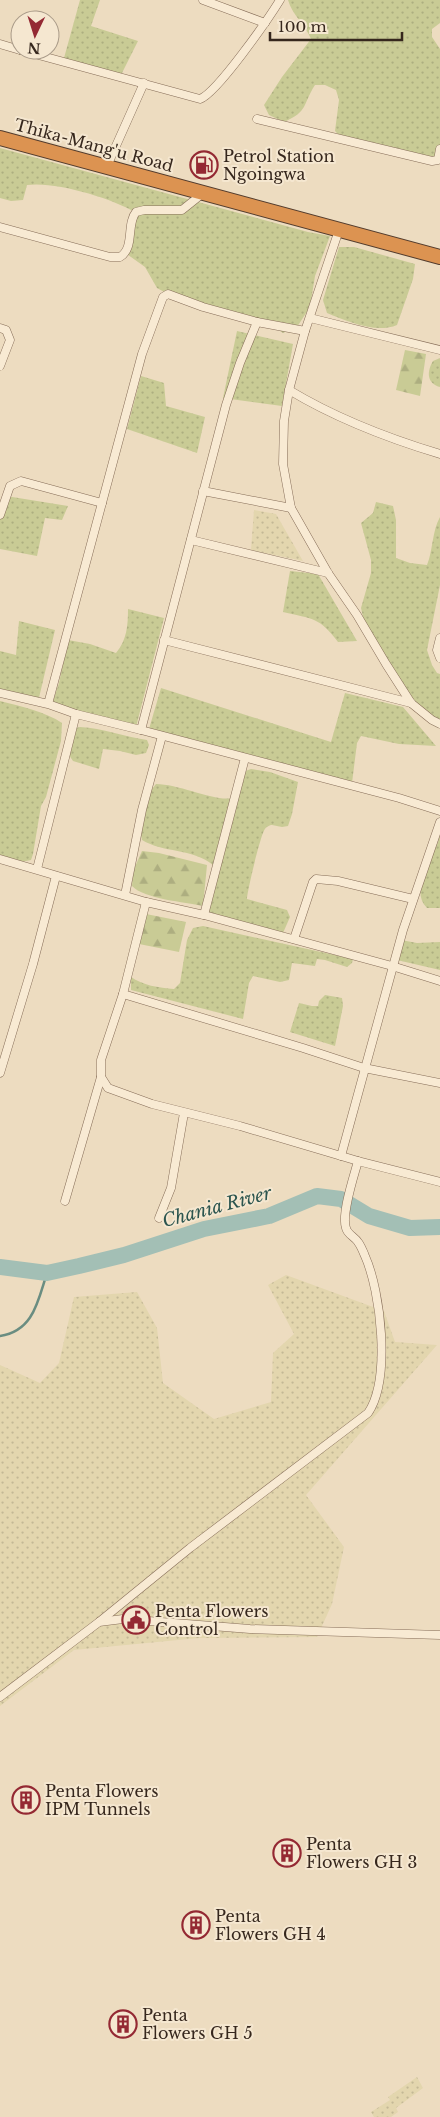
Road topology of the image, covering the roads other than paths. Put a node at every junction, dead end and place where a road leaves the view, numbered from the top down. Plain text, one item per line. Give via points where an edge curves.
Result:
1 (203, 0) edge
2 (280, 0) edge
3 (266, 23) junction
4 (58, 60) edge
5 (144, 83) junction
6 (257, 119) dead end
7 (0, 138) edge
8 (440, 149) edge
9 (107, 166) junction
10 (202, 194) junction
11 (0, 227) edge
12 (339, 230) junction
13 (440, 256) edge
14 (310, 318) junction
15 (257, 322) junction
16 (0, 328) edge
17 (305, 331) junction
18 (440, 350) edge
19 (0, 366) edge
20 (289, 390) junction
21 (440, 454) edge
22 (203, 491) junction
23 (102, 503) junction
24 (291, 508) junction
25 (0, 515) edge
26 (191, 540) junction
27 (328, 573) junction
28 (440, 638) edge
29 (164, 640) junction
30 (440, 658) edge
31 (0, 693) edge
32 (411, 703) junction
33 (48, 704) junction
34 (76, 714) junction
35 (440, 724) edge
36 (141, 730) junction
37 (162, 736) junction
38 (245, 758) junction
39 (440, 811) edge
40 (440, 822) edge
41 (0, 859) edge
42 (37, 869) junction
43 (56, 876) junction
44 (124, 895) junction
45 (413, 899) junction
46 (146, 902) junction
47 (204, 915) junction
48 (294, 939) junction
49 (392, 966) junction
50 (440, 981) edge
51 (123, 994) junction
52 (3, 1050) edge
53 (364, 1068) junction
54 (0, 1073) edge
55 (101, 1077) junction
56 (440, 1083) edge
57 (184, 1113) junction
58 (341, 1156) junction
59 (358, 1161) junction
60 (440, 1182) edge
61 (65, 1201) dead end
62 (159, 1218) dead end
63 (99, 1622) junction
64 (440, 1635) edge
65 (0, 1697) edge

1 - 3 street
2 - 3 street
3 - 5 street via 206,97 194,98
4 - 5 street
5 - 9 street
6 - 8 street via 434,161 438,160
7 - 9 highway, Thika-Mang'u Road
9 - 10 highway, Thika-Mang'u Road
10 - 11 street via 182,210 136,212 126,251 120,257
10 - 12 highway, Thika-Mang'u Road
12 - 13 highway, Thika-Mang'u Road
12 - 14 street
14 - 17 street
14 - 18 street
15 - 17 street
15 - 22 street via 226,405
15 - 23 street via 168,294 164,296 142,354
16 - 19 street via 6,330 10,340
17 - 20 street
20 - 21 street via 351,423
20 - 24 street via 283,464
22 - 24 street
22 - 26 street
23 - 25 street via 21,481 10,486
23 - 33 street
24 - 27 street
26 - 27 street
26 - 29 street
27 - 32 street
28 - 30 street
29 - 32 street
29 - 36 street
31 - 33 street
32 - 35 street
33 - 34 street
34 - 36 street
34 - 42 street
36 - 37 street
37 - 38 street
37 - 44 street
38 - 39 street
38 - 47 street
40 - 45 street
41 - 42 street
42 - 43 street
43 - 44 street
43 - 52 street via 33,964
44 - 46 street
45 - 48 street via 316,879
45 - 49 street
46 - 47 street
46 - 51 street
47 - 48 street
48 - 49 street
49 - 50 street
49 - 53 street
51 - 53 street
51 - 55 street via 101,1060
52 - 54 street
53 - 56 street
53 - 58 street
55 - 57 street via 108,1088
55 - 61 street
57 - 58 street
57 - 62 street via 171,1188
58 - 59 street
59 - 60 street
59 - 63 street via 345,1226 365,1256 379,1305 381,1354 373,1406
63 - 64 street via 123,1619 250,1630
63 - 65 street

